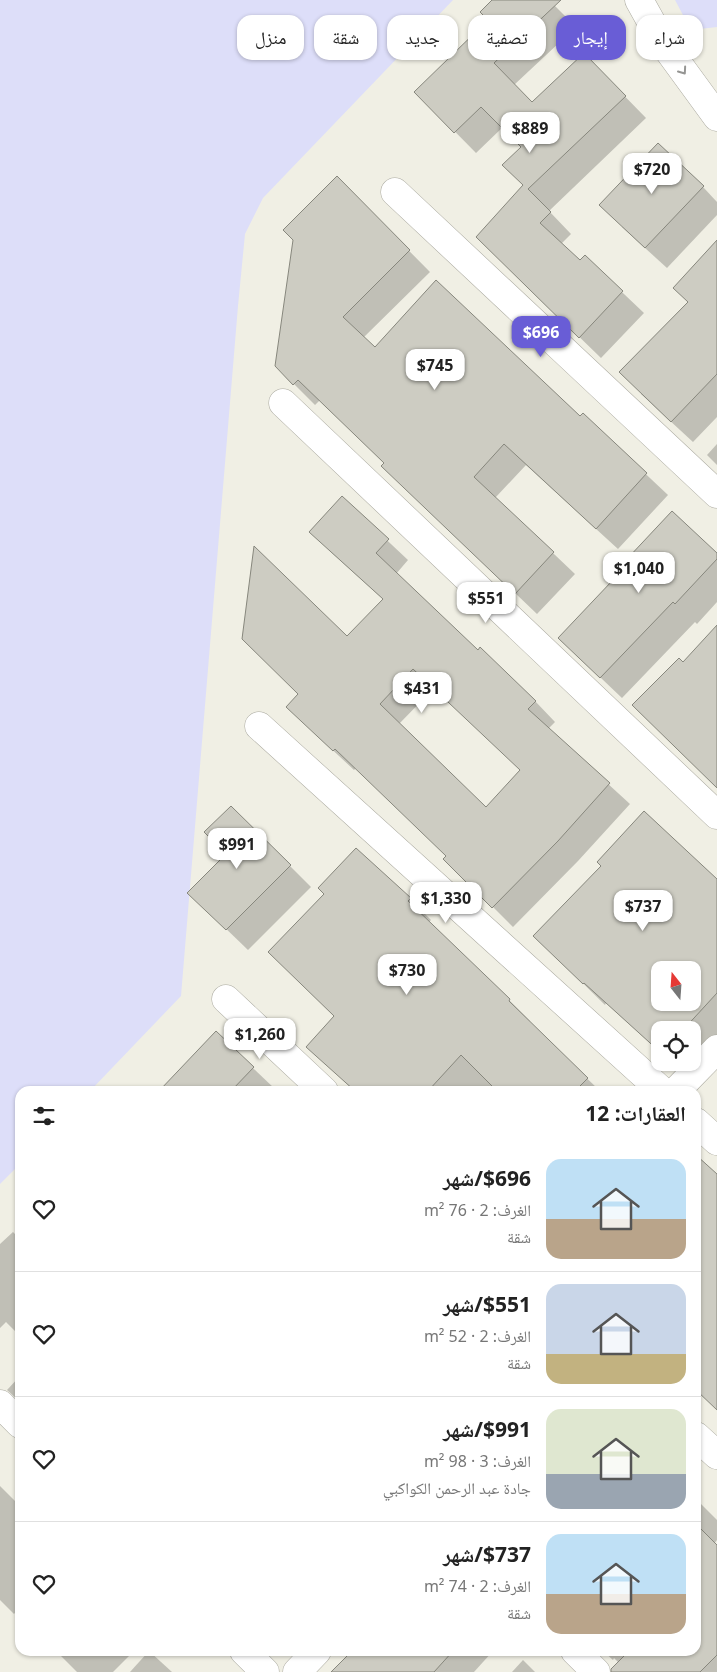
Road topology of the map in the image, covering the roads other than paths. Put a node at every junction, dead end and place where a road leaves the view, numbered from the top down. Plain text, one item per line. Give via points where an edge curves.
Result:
1 (639, 0) edge
2 (717, 117) edge
3 (395, 192) dead end
4 (283, 403) dead end
5 (717, 494) edge
6 (259, 726) dead end
7 (717, 815) edge
8 (226, 998) dead end
9 (717, 1049) edge
10 (319, 1086) edge
11 (656, 1086) edge
12 (681, 1086) edge
13 (701, 1127) edge
14 (717, 1141) edge
15 (0, 1404) edge
16 (15, 1419) edge
17 (701, 1441) edge
18 (717, 1455) edge
19 (249, 1656) edge
20 (312, 1656) edge
21 (580, 1656) edge
22 (265, 1672) edge
23 (297, 1672) edge
24 (596, 1672) edge

1 -> 2 street via 663,43
3 - 5 street
4 - 7 street
6 - 11 street
8 - 10 street
9 - 12 street
13 - 14 street
15 - 16 street
17 - 18 street
19 - 22 street
20 - 23 street
21 - 24 street

